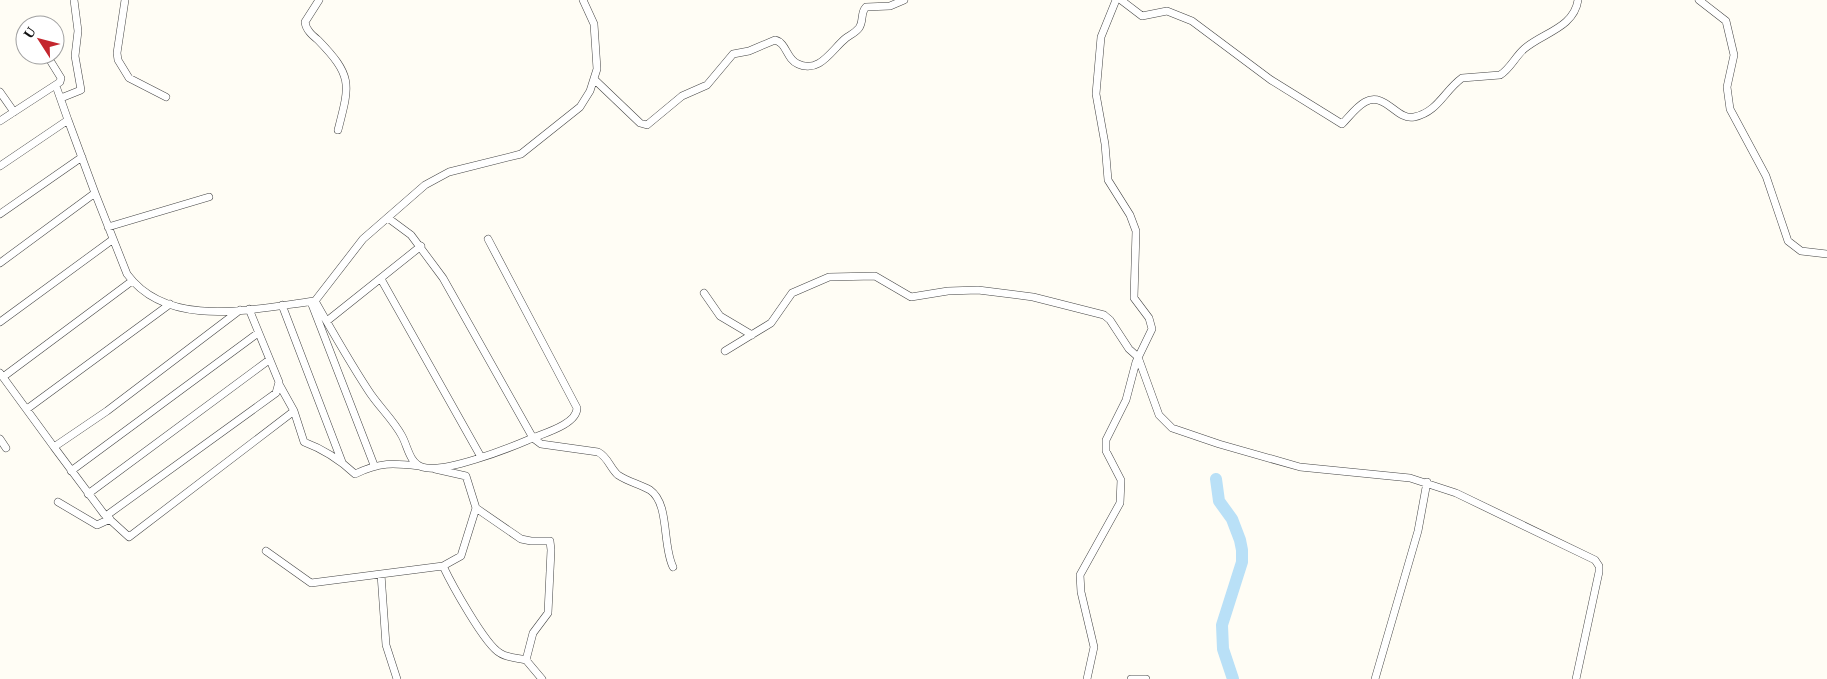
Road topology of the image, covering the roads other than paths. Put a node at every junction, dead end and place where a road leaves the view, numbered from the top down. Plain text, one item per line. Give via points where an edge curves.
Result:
1 (74, 0) edge
2 (125, 0) edge
3 (319, 0) edge
4 (583, 0) edge
5 (904, 0) edge
6 (1116, 0) edge
7 (1121, 0) edge
8 (1578, 0) edge
9 (1699, 0) edge
10 (53, 65) edge
11 (595, 80) junction
12 (56, 86) junction
13 (0, 92) edge
14 (166, 97) dead end
15 (61, 98) junction
16 (14, 112) junction
17 (68, 120) junction
18 (0, 121) edge
19 (338, 130) dead end
20 (82, 157) junction
21 (0, 166) edge
22 (95, 193) junction
23 (209, 197) dead end
24 (0, 214) edge
25 (388, 218) junction
26 (108, 227) junction
27 (112, 240) junction
28 (488, 240) dead end
29 (420, 246) junction
30 (1827, 254) edge
31 (0, 263) edge
32 (380, 279) junction
33 (132, 281) junction
34 (704, 293) dead end
35 (313, 302) junction
36 (170, 304) junction
37 (282, 305) junction
38 (249, 309) junction
39 (240, 310) junction
40 (327, 321) junction
41 (0, 322) edge
42 (258, 333) junction
43 (752, 335) junction
44 (725, 351) dead end
45 (1138, 357) junction
46 (269, 360) junction
47 (1, 375) edge
48 (279, 382) junction
49 (27, 409) junction
50 (294, 411) junction
51 (533, 438) junction
52 (0, 439) edge
53 (54, 447) junction
54 (6, 448) dead end
55 (482, 457) junction
56 (342, 462) junction
57 (374, 465) junction
58 (421, 466) junction
59 (435, 469) junction
60 (71, 472) junction
61 (1427, 482) junction
62 (88, 494) junction
63 (58, 502) dead end
64 (476, 508) junction
65 (108, 517) junction
66 (266, 552) dead end
67 (443, 566) junction
68 (673, 567) dead end
69 (381, 574) junction
70 (526, 660) junction
71 (396, 679) edge
72 (542, 679) edge
73 (1087, 679) edge
74 (1131, 679) edge
75 (1146, 679) edge
76 (1375, 679) edge
77 (1576, 679) edge

1 - 15 street via 78,32 75,56 81,90
2 - 14 street via 118,60 131,80
3 - 19 street via 305,22 308,30 341,67 347,81
4 - 11 street via 594,24
5 - 11 street via 890,6 866,7 862,10 859,28 815,66 806,67 794,62 783,44 775,40 733,54 707,85 682,96 645,126
6 - 45 street via 1101,37 1096,94 1108,180 1136,231 1134,298 1152,325
7 - 8 street via 1142,16 1167,11 1198,24 1265,76 1342,124 1361,105 1372,100 1384,102 1408,117 1416,117 1439,104 1462,78 1500,75 1527,46 1570,18
9 - 30 street via 1726,21 1734,55 1727,87 1730,109 1766,176 1788,241 1801,251
10 - 12 street via 61,78
11 - 25 street via 580,107 530,148 515,156 449,172 425,185
12 - 15 street
12 - 16 street
13 - 16 street
15 - 17 street
16 - 18 street
17 - 20 street
17 - 21 street
20 - 22 street
20 - 24 street
22 - 26 street
22 - 31 street
23 - 26 street
25 - 29 street
25 - 35 street via 359,244
26 - 27 street
27 - 33 street
27 - 41 street
28 - 51 street via 577,408 575,415 562,425
29 - 32 street
29 - 51 street via 443,278
32 - 40 street
32 - 55 street
33 - 36 street
33 - 47 street
34 - 43 street via 720,316
35 - 37 street
35 - 40 street
35 - 57 street
36 - 39 street via 205,312
36 - 49 street
37 - 38 street
37 - 56 street
38 - 39 street
38 - 42 street
39 - 53 street
40 - 58 street via 368,391 402,436 413,461
42 - 46 street
42 - 60 street
43 - 44 street
43 - 45 street via 776,319 788,297 795,292 829,277 872,276 882,278 911,297 985,290 1032,297 1099,314 1110,320 1126,346
45 - 61 street via 1159,415 1176,430 1300,467
45 - 73 street via 1126,400 1105,445 1121,480 1120,503 1080,575 1094,647
46 - 48 street
46 - 62 street
47 - 49 street
48 - 50 street
48 - 65 street via 276,393
49 - 53 street
50 - 56 street via 304,442
50 - 65 street via 129,537
51 - 55 street
51 - 68 street via 541,444 598,452 616,473 650,490 660,505
52 - 54 street
53 - 60 street
55 - 59 street
56 - 57 street via 356,474
57 - 58 street
58 - 59 street
59 - 64 street via 466,476
60 - 62 street
61 - 76 street via 1418,531
61 - 77 street via 1597,562 1599,572
62 - 65 street
63 - 65 street via 97,525
64 - 67 street via 461,556
64 - 70 street via 521,539 548,539 550,542 548,612 533,633
66 - 69 street via 311,582
67 - 69 street
67 - 70 street via 493,647 501,654
69 - 71 street via 386,645
70 - 72 street
74 - 75 street

